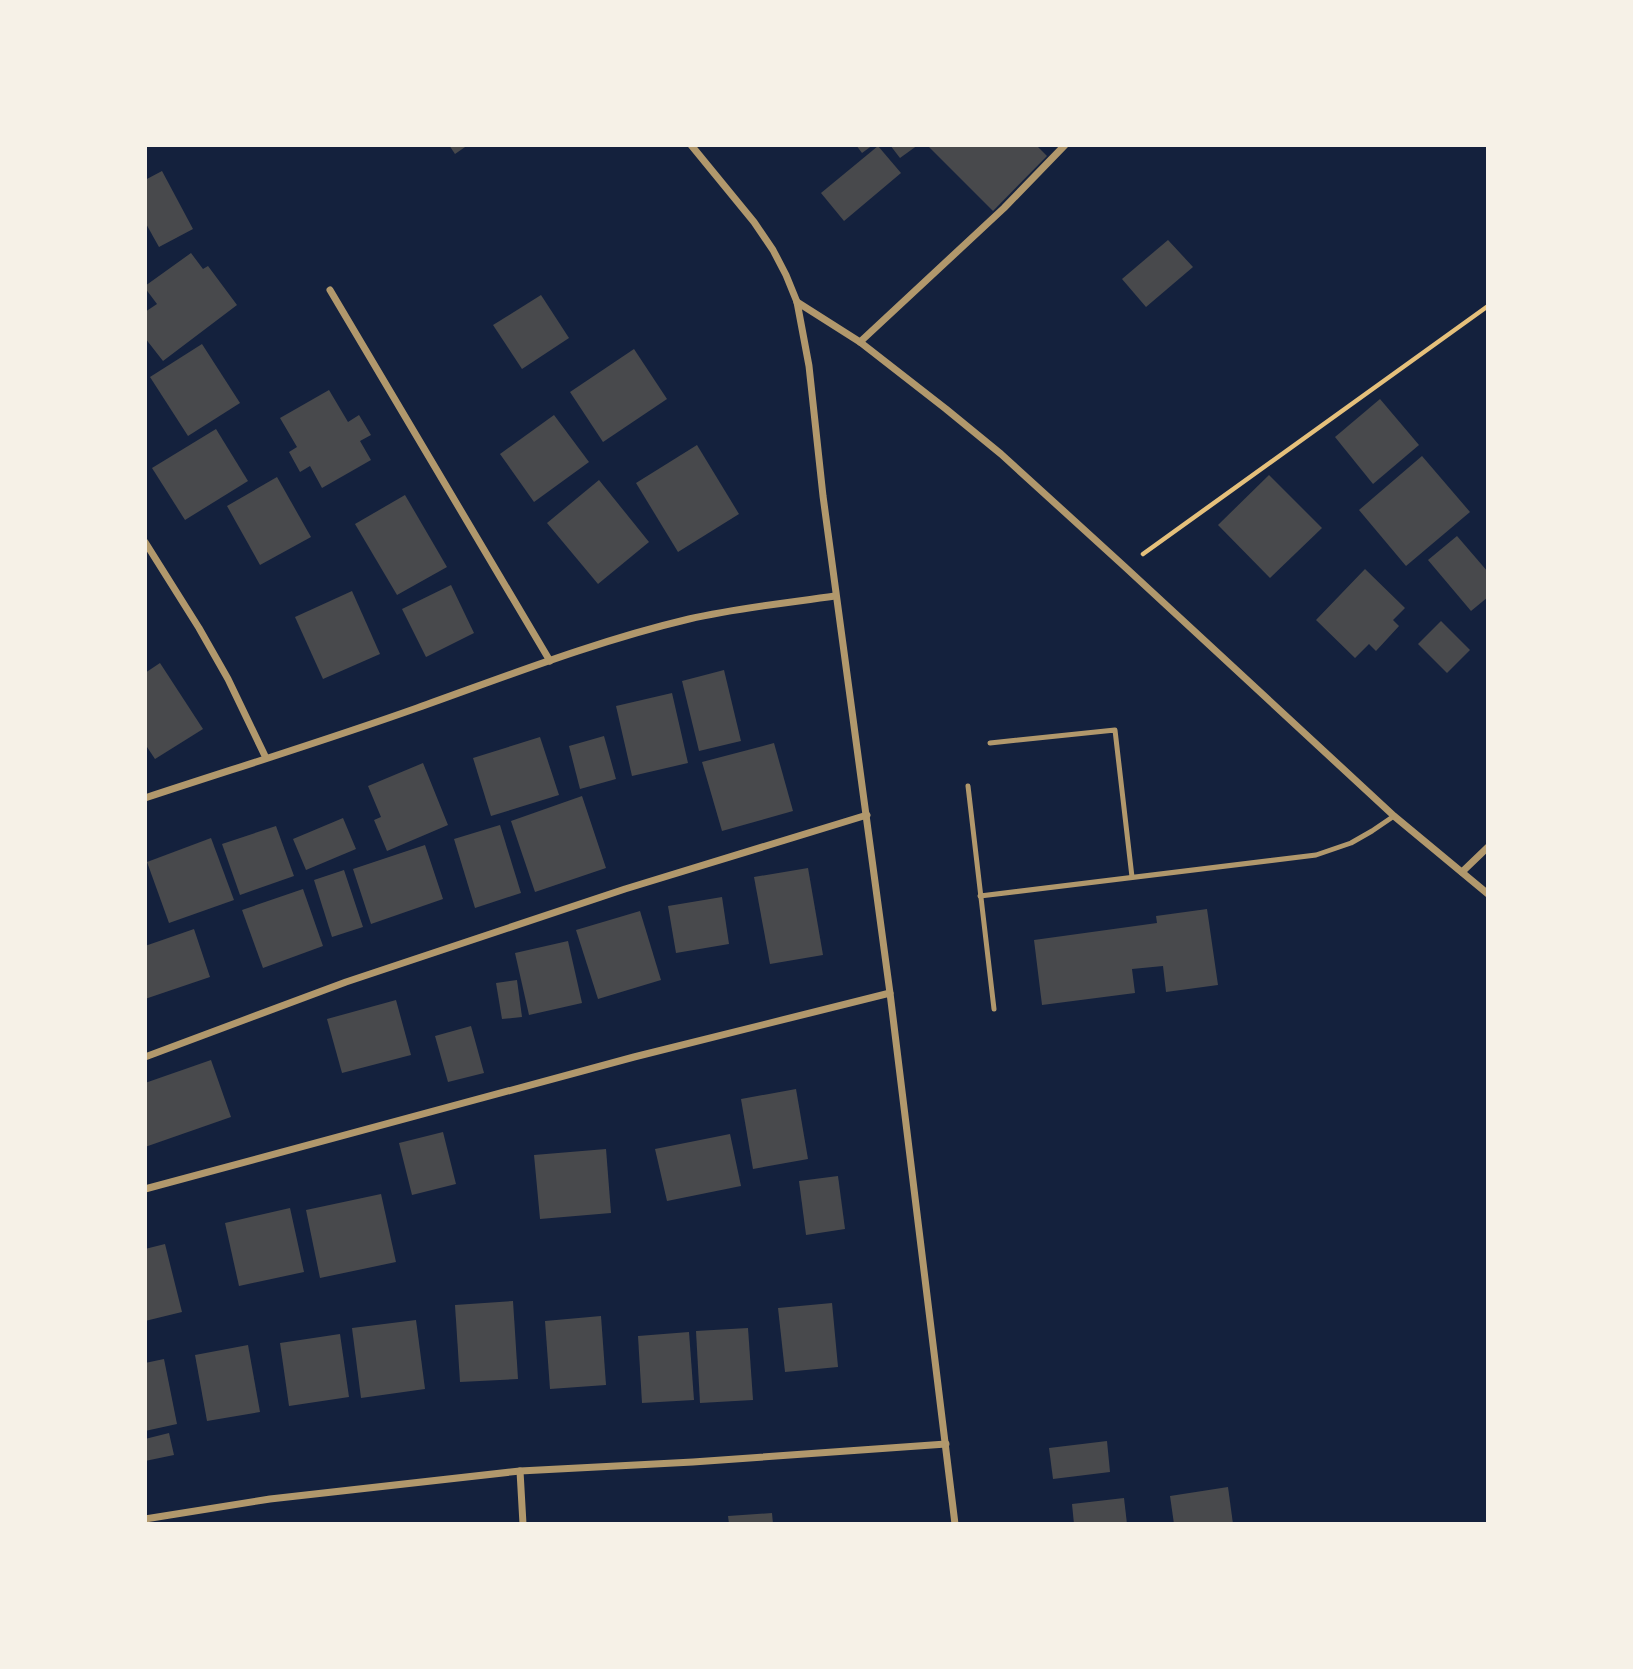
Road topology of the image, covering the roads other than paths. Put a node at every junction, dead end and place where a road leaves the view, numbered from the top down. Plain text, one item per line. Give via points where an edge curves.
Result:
1 (691, 145) edge
2 (1065, 145) edge
3 (330, 290) dead end
4 (797, 302) junction
5 (860, 342) junction
6 (145, 542) edge
7 (835, 596) junction
8 (550, 660) junction
9 (990, 743) dead end
10 (266, 758) junction
11 (968, 786) dead end
12 (145, 797) edge
13 (867, 815) junction
14 (1394, 816) junction
15 (1488, 847) edge
16 (1462, 872) junction
17 (1132, 877) junction
18 (1488, 894) edge
19 (981, 896) junction
20 (890, 993) junction
21 (994, 1009) dead end
22 (145, 1057) edge
23 (145, 1189) edge
24 (946, 1444) junction
25 (520, 1471) junction
26 (145, 1519) edge
27 (523, 1524) edge
28 (954, 1524) edge

1 - 4 street via 773,250
2 - 5 street
3 - 8 street
4 - 5 street
4 - 7 street via 809,366
5 - 14 street via 1001,454
6 - 10 street via 228,679
7 - 8 street via 689,619
7 - 13 street
8 - 10 street
9 - 17 lane via 1115,730
10 - 12 street
11 - 19 lane
13 - 20 street
13 - 22 street via 346,982
14 - 16 street
14 - 17 lane via 1351,843 1316,855
15 - 16 street
16 - 18 street
17 - 19 lane
19 - 21 lane
20 - 23 street
20 - 24 street
24 - 25 street
24 - 28 street
25 - 26 street
25 - 27 street

